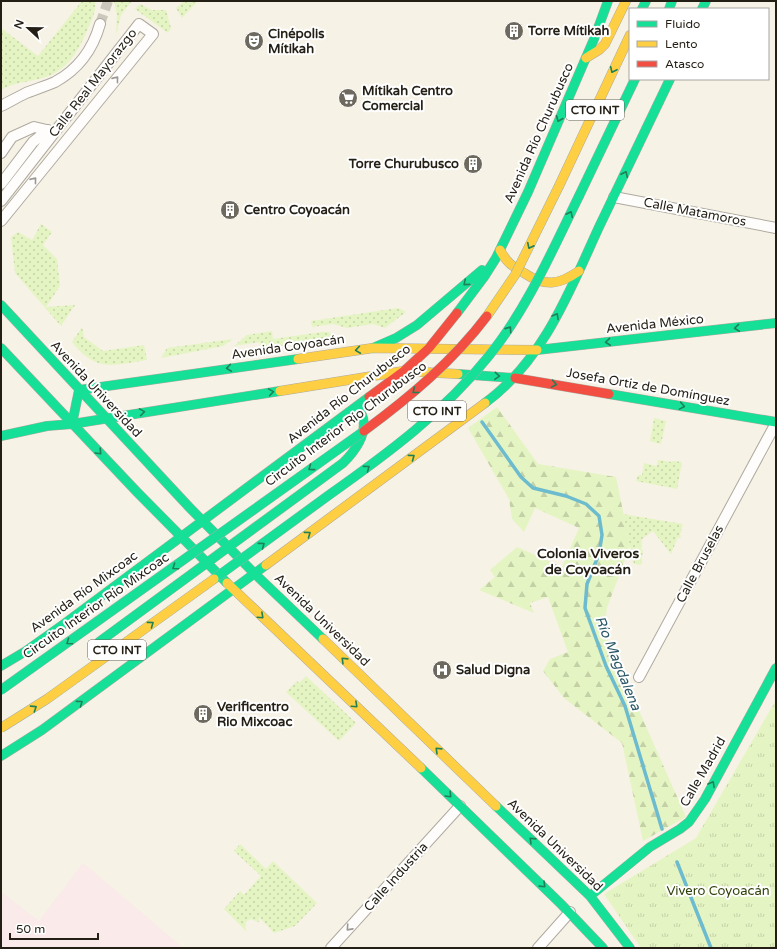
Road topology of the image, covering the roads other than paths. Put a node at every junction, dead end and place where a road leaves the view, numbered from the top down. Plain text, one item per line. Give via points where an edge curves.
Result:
1 (608, 1) edge
2 (626, 1) edge
3 (100, 24) tunnel mouth
4 (629, 37) edge
5 (586, 58) junction
6 (635, 80) edge
7 (670, 80) edge
8 (1, 106) edge
9 (52, 131) junction
10 (1, 153) edge
11 (1, 184) edge
12 (9, 192) junction
13 (614, 197) junction
14 (18, 200) junction
15 (1, 201) edge
16 (1, 221) edge
17 (776, 228) edge
18 (498, 254) junction
19 (579, 271) junction
20 (1, 305) edge
21 (776, 323) edge
22 (1, 348) edge
23 (373, 348) junction
24 (429, 348) junction
25 (537, 350) junction
26 (404, 371) junction
27 (515, 378) junction
28 (79, 390) junction
29 (358, 406) junction
30 (104, 418) junction
31 (776, 422) edge
32 (72, 424) junction
33 (1, 436) edge
34 (202, 521) junction
35 (180, 537) junction
36 (207, 544) joint
37 (227, 547) junction
38 (206, 563) junction
39 (254, 573) junction
40 (232, 589) junction
41 (64, 624) junction
42 (99, 642) junction
43 (1, 666) edge
44 (776, 668) edge
45 (639, 677) dead end
46 (101, 687) junction
47 (1, 690) edge
48 (1, 728) edge
49 (1, 756) edge
50 (460, 806) junction
51 (590, 896) junction
52 (570, 912) junction
53 (332, 948) edge
54 (538, 948) edge
55 (603, 948) edge
56 (630, 948) edge

1 - 5 main road, Avenida Río Churubusco / CTO INT
2 - 5 main road via 606,44
3 - 8 street, Calle Real Mayorazgo via 93,44 73,69 56,81
4 -> 36 main road, Circuito Interior Río Churubusco / CTO INT, bridge via 520,265 477,329 430,379 373,424
5 -> 18 main road, Avenida Río Churubusco / CTO INT
48 -> 6 main road, CTO INT, bridge via 47,699 396,446 466,383 500,341 525,304
13 -> 7 main road, CTO INT
9 - 10 street via 34,127 12,137
9 - 11 street via 32,142
9 - 12 street, Calle Real Mayorazgo
14 -> 9 street, Calle Real Mayorazgo via 153,34 139,24
12 - 14 street
12 - 15 street, Calle Real Mayorazgo
13 - 17 street, Calle Matamoros
13 - 19 main road, CTO INT
14 - 16 street, Calle Real Mayorazgo
18 - 19 main road via 510,265 544,283 558,282
18 -> 23 main road via 417,325
18 - 24 main road, Avenida Río Churubusco / CTO INT via 484,277
25 -> 19 main road, CTO INT
20 - 28 main road, Avenida Universidad
21 -> 25 main road, Avenida México
22 - 32 main road
23 - 24 main road, Avenida Coyoacán
23 -> 28 main road, Avenida Coyoacán
24 - 25 main road, Avenida Coyoacán
24 - 26 main road, Avenida Río Churubusco / CTO INT
25 - 27 main road, CTO INT
26 -> 27 main road
26 - 29 main road, Avenida Río Churubusco / CTO INT
30 -> 26 main road
27 -> 31 main road, Josefa Ortiz de Domínguez
39 -> 27 main road, CTO INT via 494,397
28 - 30 main road, Avenida Universidad
28 - 32 main road
29 - 34 main road, Avenida Río Churubusco / CTO INT
29 - 37 main road via 363,418 362,430 356,446 346,460
30 - 32 main road
30 - 34 main road, Avenida Universidad
31 - 45 street, Calle Bruselas
32 - 33 main road via 47,426
32 -> 35 main road
34 - 35 main road, Avenida Río Churubusco / CTO INT
34 - 37 main road, Avenida Universidad
35 - 38 main road
35 - 41 main road, Avenida Río Mixcoac / CTO INT
36 -> 47 main road, Circuito Interior Río Mixcoac / CTO INT, bridge
37 - 38 main road
37 - 39 main road, Avenida Universidad
38 - 40 main road
38 - 42 main road
39 - 40 main road, CTO INT
51 -> 39 main road, Avenida Universidad
40 - 46 main road, CTO INT
40 -> 50 main road
41 - 42 main road via 82,628
41 - 43 main road, Avenida Río Mixcoac / CTO INT
42 - 46 main road via 106,656 106,670
51 -> 44 main road, Calle Madrid via 650,847 689,822
49 -> 46 main road, CTO INT
50 -> 52 main road
50 -> 53 street, Calle Industria
51 - 56 main road, Avenida Universidad
52 - 54 street
52 - 55 main road

